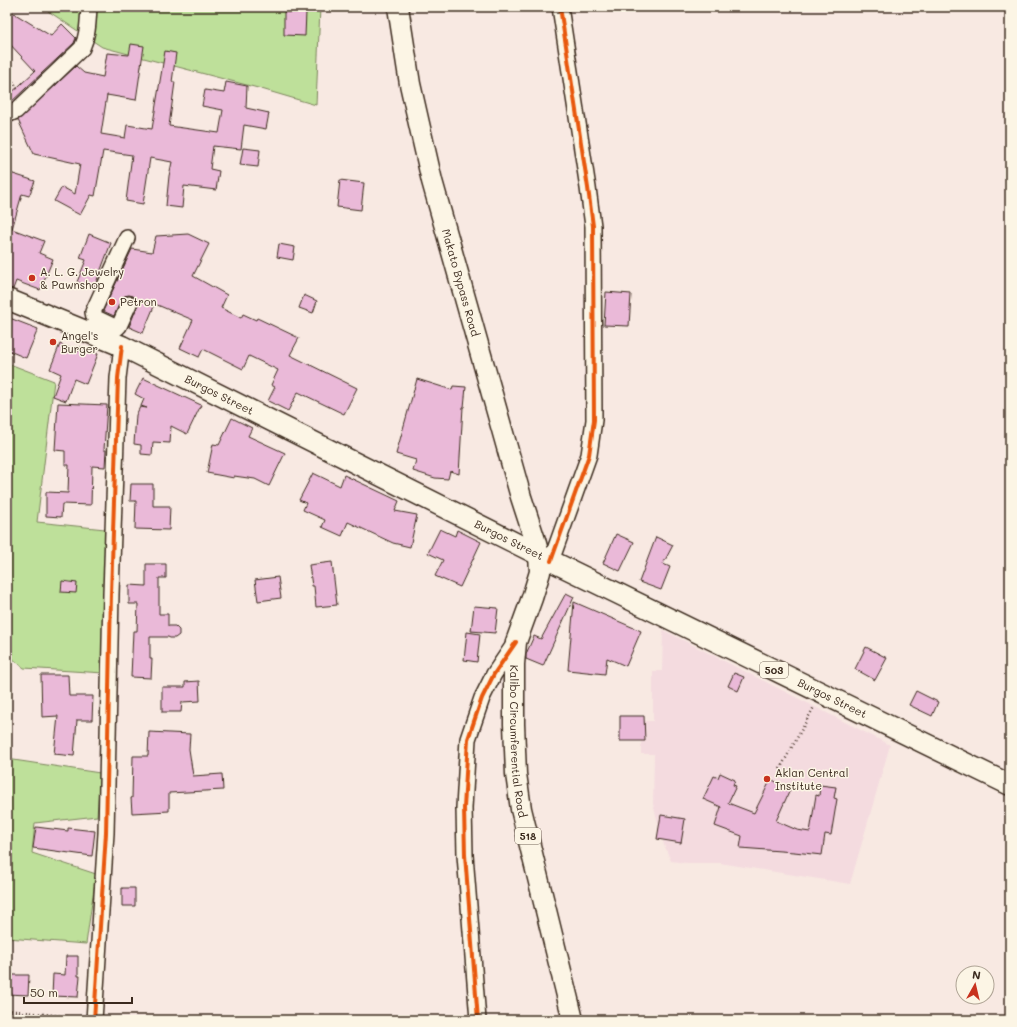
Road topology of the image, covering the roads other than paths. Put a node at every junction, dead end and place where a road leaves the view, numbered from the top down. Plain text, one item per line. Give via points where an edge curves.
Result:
1 (89, 7) edge
2 (398, 7) edge
3 (560, 7) edge
4 (7, 116) edge
5 (127, 238) dead end
6 (7, 299) edge
7 (129, 304) dead end
8 (105, 331) junction
9 (122, 346) junction
10 (545, 558) junction
11 (516, 642) junction
12 (1010, 785) edge
13 (89, 1019) edge
14 (478, 1020) edge
15 (573, 1020) edge

1 - 4 street via 88,28 82,48 16,111
2 - 10 main road, Makato Bypass Road via 410,84 432,181 521,497 535,540
3 - 10 street via 593,226 594,420 589,455
5 - 8 street via 93,312
6 - 8 main road, Burgos Street / 503
7 - 8 street via 118,327
8 - 9 main road, Burgos Street / 503
9 - 10 main road, Burgos Street / 503
9 - 13 street via 118,386 106,833
10 - 11 main road, Kalibo Circumferential Road / 518
10 - 12 main road, Burgos Street / 503
11 - 14 street via 494,674 482,698 468,739 464,808 465,855
11 - 15 main road, Kalibo Circumferential Road / 518 via 514,750 521,809

